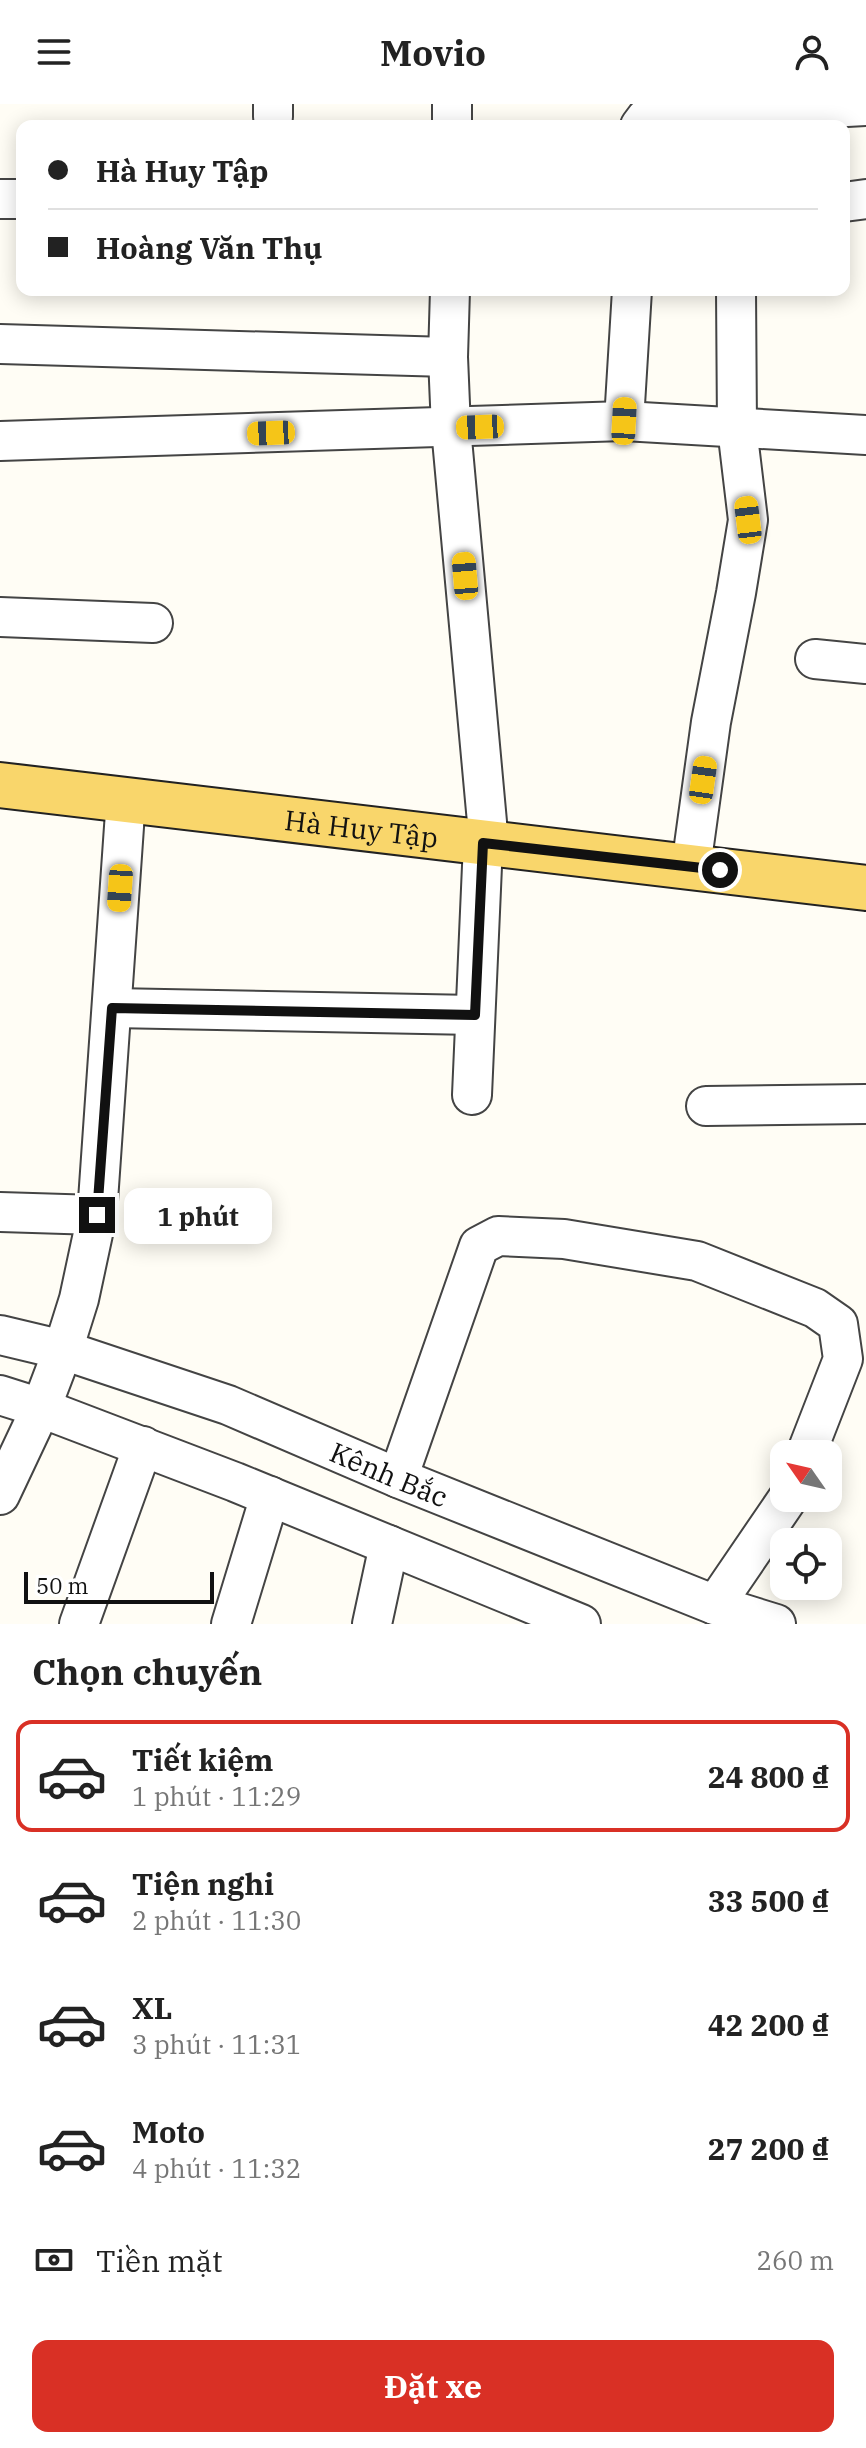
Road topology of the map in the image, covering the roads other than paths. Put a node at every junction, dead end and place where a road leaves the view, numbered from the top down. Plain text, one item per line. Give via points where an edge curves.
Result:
1 (866, 106) edge
2 (644, 120) edge
3 (450, 296) edge
4 (632, 296) edge
5 (736, 296) edge
6 (0, 344) edge
7 (448, 357) junction
8 (624, 421) junction
9 (451, 428) junction
10 (737, 428) junction
11 (866, 435) edge
12 (0, 441) edge
13 (0, 617) edge
14 (153, 623) dead end
15 (815, 659) dead end
16 (866, 664) edge
17 (0, 785) edge
18 (126, 798) junction
19 (486, 843) junction
20 (691, 867) junction
21 (866, 888) edge
22 (112, 1008) junction
23 (475, 1015) junction
24 (472, 1095) dead end
25 (866, 1104) edge
26 (706, 1106) dead end
27 (0, 1212) edge
28 (97, 1215) junction
29 (0, 1335) edge
30 (63, 1350) junction
31 (0, 1395) edge
32 (41, 1408) junction
33 (811, 1440) edge
34 (143, 1446) junction
35 (398, 1478) junction
36 (0, 1495) edge
37 (270, 1496) junction
38 (778, 1512) edge
39 (389, 1545) junction
40 (715, 1605) junction
41 (79, 1624) edge
42 (231, 1624) edge
43 (372, 1624) edge
44 (581, 1624) edge
45 (776, 1624) edge

1 - 2 street
3 - 7 street
4 - 8 street
5 - 10 street
6 - 7 street
7 - 9 street
8 - 9 street
8 - 10 street
9 - 12 street
9 - 19 street
10 - 11 street
10 - 20 street via 748,520
13 - 14 street
15 - 16 street
17 - 18 main road, Hà Huy Tập
18 - 19 main road, Hà Huy Tập
18 - 22 street
19 - 20 main road, Hà Huy Tập
19 - 23 street
20 - 21 main road, Hà Huy Tập
22 - 23 street
22 - 28 street
23 - 24 street
25 - 26 street
27 - 28 street
28 - 30 street
29 - 30 street, Kênh Bắc
30 - 32 street
30 - 35 street, Kênh Bắc via 228,1405
31 - 32 street
32 - 34 street
32 - 36 street
33 - 35 street via 843,1359 838,1324 815,1308 697,1261 564,1239 498,1236 479,1246
34 - 37 street
34 - 41 street
35 - 40 street, Kênh Bắc
37 - 39 street
37 - 42 street
38 - 40 street
39 - 43 street
39 - 44 street
40 - 45 street, Kênh Bắc

